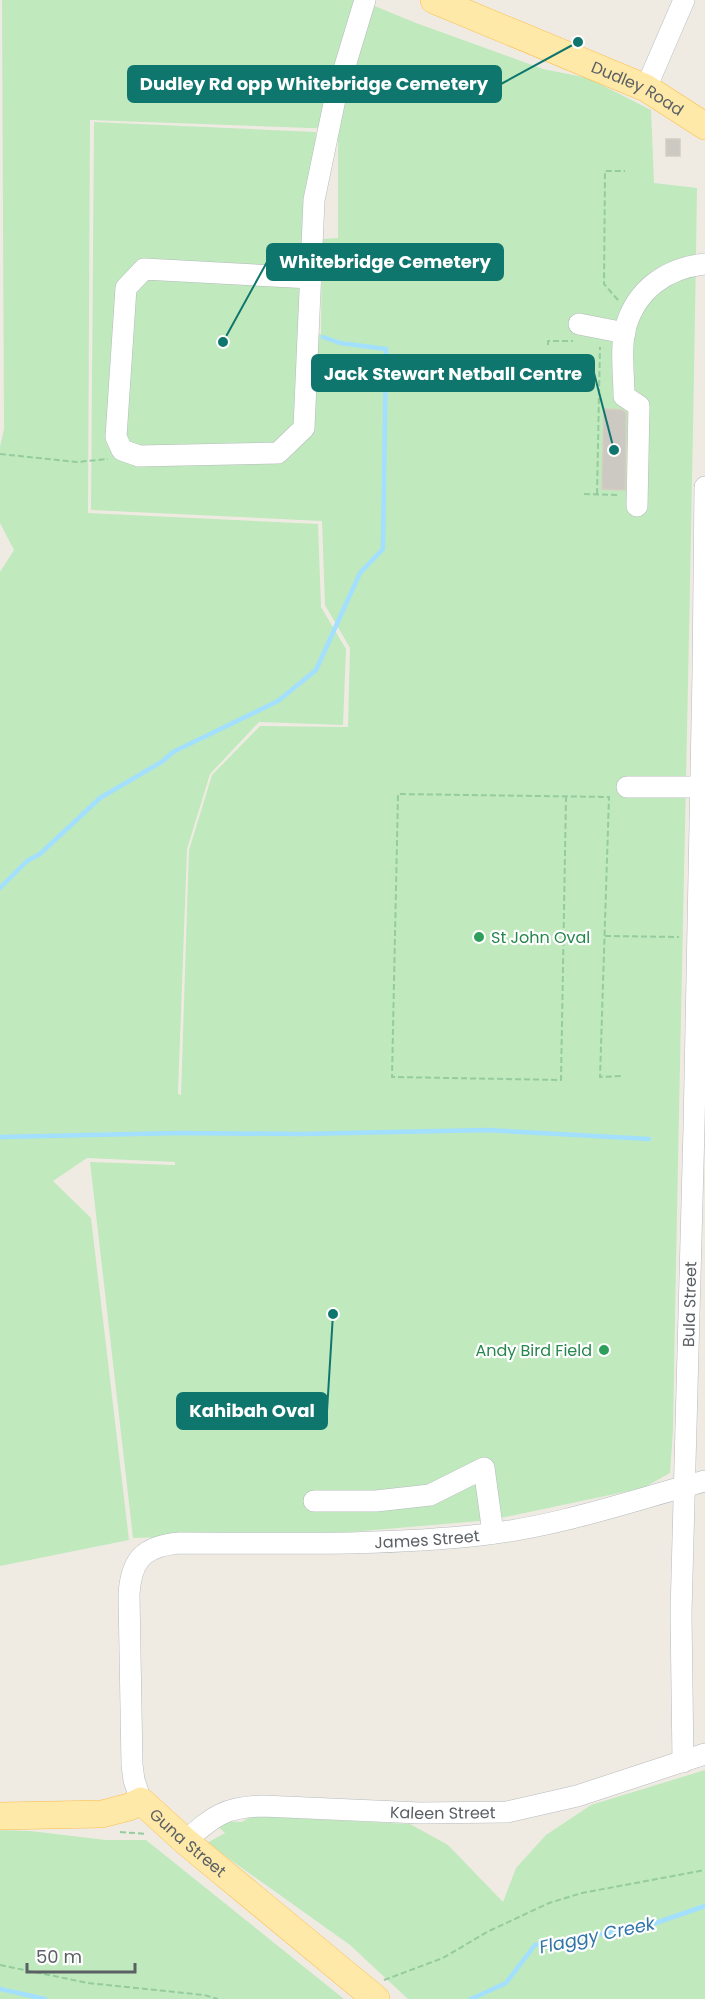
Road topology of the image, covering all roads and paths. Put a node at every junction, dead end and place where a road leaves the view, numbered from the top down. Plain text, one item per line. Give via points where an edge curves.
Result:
1 (364, 0) edge
2 (434, 0) edge
3 (684, 0) edge
4 (646, 88) junction
5 (705, 126) edge
6 (625, 171) dead end
7 (705, 264) edge
8 (311, 278) junction
9 (622, 306) dead end
10 (579, 324) dead end
11 (625, 333) junction
12 (600, 342) dead end
13 (122, 450) junction
14 (0, 454) edge
15 (705, 487) edge
16 (584, 494) dead end
17 (597, 494) junction
18 (637, 500) joint
19 (704, 673) edge
20 (627, 787) dead end
21 (700, 787) junction
22 (566, 796) junction
23 (605, 936) junction
24 (697, 937) junction
25 (621, 1076) dead end
26 (705, 1481) edge
27 (684, 1488) junction
28 (314, 1501) dead end
29 (493, 1533) junction
30 (144, 1552) joint
31 (705, 1754) edge
32 (683, 1762) junction
33 (141, 1801) junction
34 (0, 1816) edge
35 (118, 1832) dead end
36 (148, 1834) dead end
37 (185, 1841) junction
38 (705, 1870) edge
39 (0, 1965) edge
40 (371, 1995) edge
41 (218, 1999) edge

1 - 8 street via 335,99 314,200
2 - 4 main road, Dudley Road
3 - 4 street
4 - 5 main road, Dudley Road
6 - 9 path via 605,171 604,284
7 - 11 street via 678,269 647,288
8 - 13 street via 304,428 279,453 139,456
8 - 13 street via 144,268 126,288 116,437
10 - 11 street
11 - 18 street via 624,396 639,406
12 - 17 path
13 - 14 path via 112,459 77,462
15 - 19 street, Bula Street
16 - 17 path
17 - 18 path
19 - 21 street, Bula Street
20 - 21 street
21 - 24 street, Bula Street
22 - 22 path via 398,794 392,1077 561,1080
22 - 23 path via 609,797
23 - 24 path
23 - 25 path via 600,1077
24 - 27 street, Bula Street
26 - 27 street, James Street
27 - 29 street, James Street via 571,1519
27 - 32 street, Bula Street
28 - 29 street via 376,1502 430,1495 484,1468
29 - 30 street, James Street via 386,1542 180,1542
30 - 33 street, Guna Street via 133,1569 129,1595 132,1765
31 - 32 street, Kaleen Street
32 - 37 street, Kaleen Street via 577,1796 507,1812 240,1807 208,1821
33 - 34 main road via 102,1814
33 - 37 main road, Guna Street
35 - 36 path
37 - 40 main road, Guna Street
38 - 40 path via 549,1903 443,1958 387,1977
39 - 41 path via 88,1983

